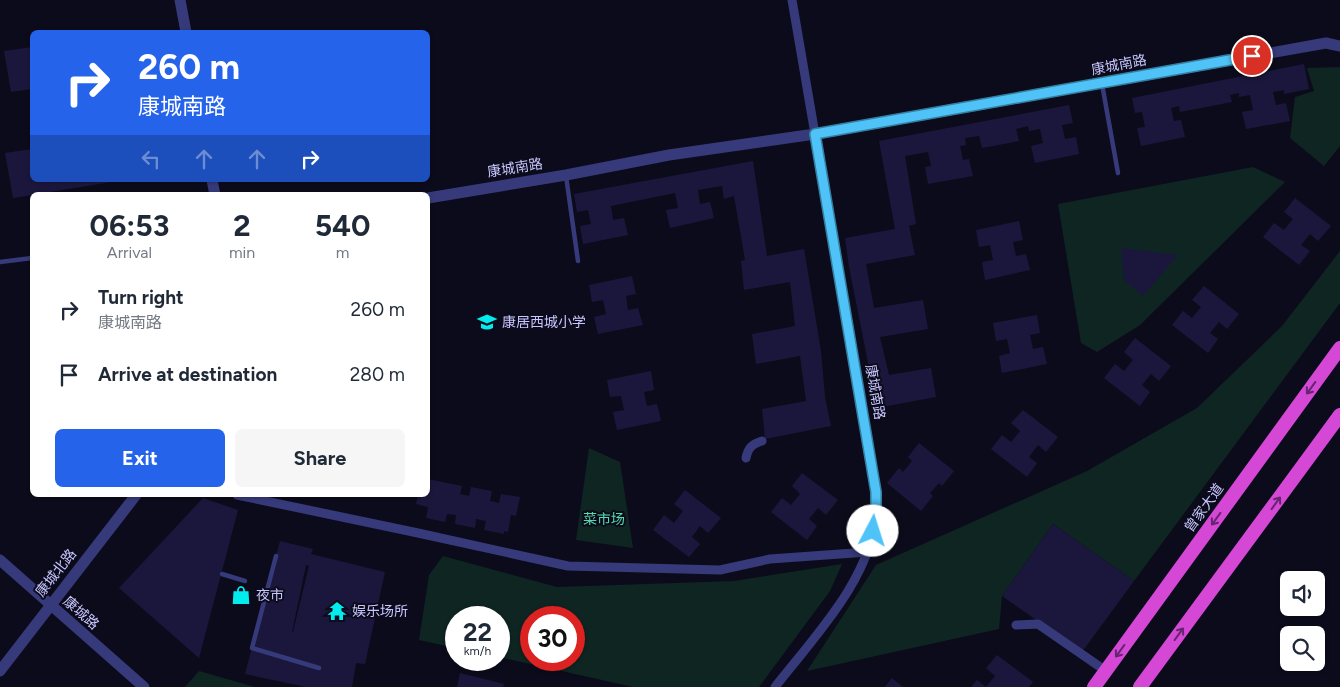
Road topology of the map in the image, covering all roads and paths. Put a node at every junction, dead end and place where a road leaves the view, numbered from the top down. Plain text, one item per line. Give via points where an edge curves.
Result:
1 (180, 0) edge
2 (792, 0) edge
3 (186, 30) edge
4 (1340, 46) edge
5 (1102, 84) junction
6 (815, 134) junction
7 (1118, 173) dead end
8 (566, 175) junction
9 (430, 198) edge
10 (30, 258) edge
11 (578, 261) dead end
12 (0, 262) edge
13 (1340, 348) edge
14 (1340, 415) edge
15 (762, 441) dead end
16 (746, 458) dead end
17 (134, 497) edge
18 (247, 497) edge
19 (868, 552) junction
20 (276, 556) dead end
21 (0, 560) edge
22 (222, 574) dead end
23 (244, 581) dead end
24 (50, 606) junction
25 (1016, 625) dead end
26 (319, 668) dead end
27 (1106, 670) junction
28 (0, 671) edge
29 (144, 687) edge
30 (775, 687) edge
31 (1094, 687) edge
32 (1140, 687) edge

1 - 3 street
2 - 6 street
4 - 5 street, 康城南路 via 1326,43
5 - 6 street, 康城南路
5 - 7 lane
6 - 8 street, 康城南路 via 669,155
6 - 19 street, 康城南路 via 876,492 875,522
8 - 9 street, 康城南路
8 - 11 lane
10 - 12 lane
13 -> 27 highway, 曾家大道
32 -> 14 highway
15 - 16 street via 751,446
17 - 24 street, 康城北路
18 - 19 street via 568,566 720,570 770,559
19 - 30 street, 康城南路 via 843,600
20 - 26 lane via 252,648
21 - 24 street, 康城路
22 - 23 lane
24 - 28 street, 康城北路
24 - 29 street, 康城路
25 - 27 street via 1038,624
27 - 31 highway, 曾家大道

